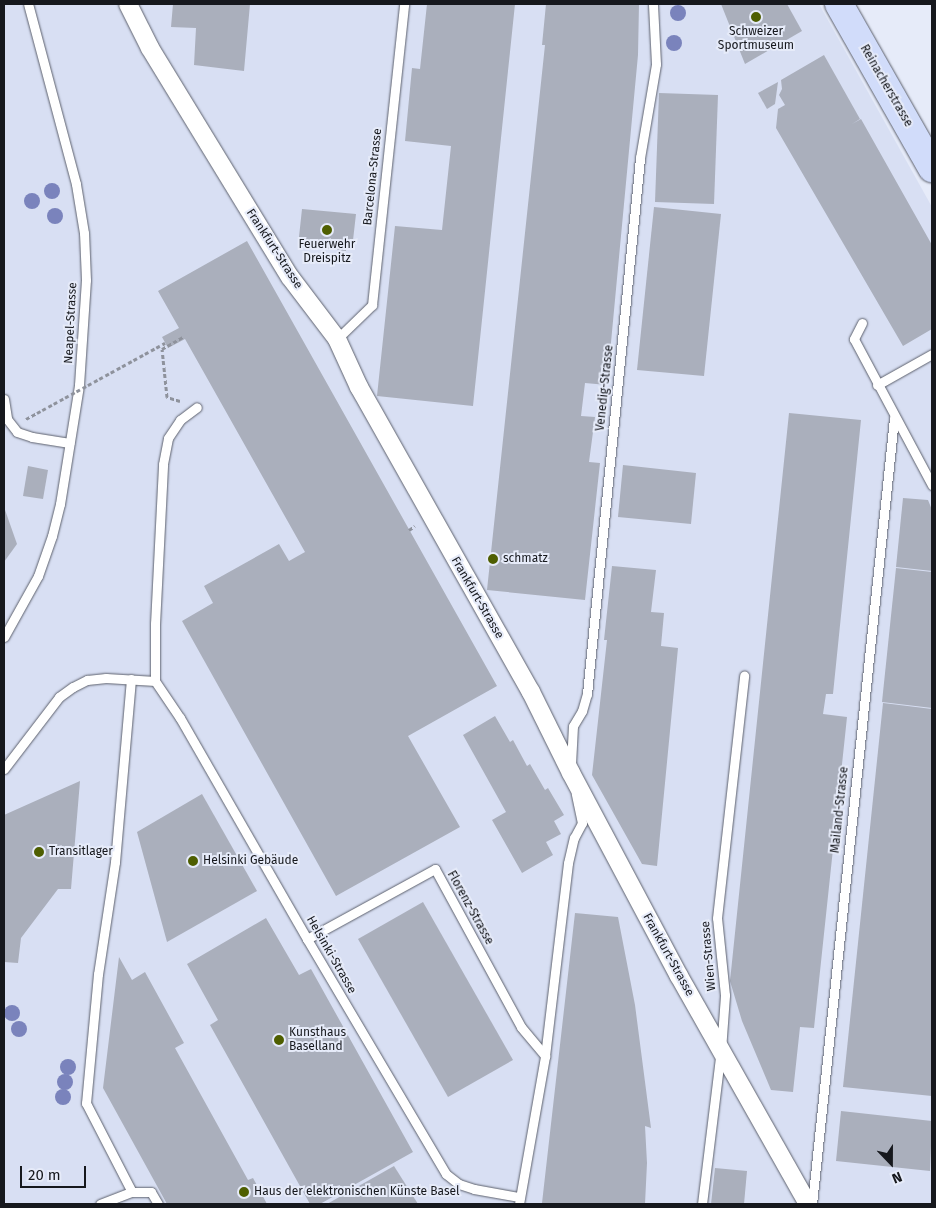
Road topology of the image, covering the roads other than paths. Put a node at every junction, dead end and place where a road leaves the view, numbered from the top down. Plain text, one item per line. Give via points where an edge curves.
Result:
1 (28, 4) edge
2 (128, 4) edge
3 (404, 4) edge
4 (653, 4) edge
5 (839, 4) edge
6 (932, 168) edge
7 (862, 323) dead end
8 (337, 339) junction
9 (932, 354) edge
10 (878, 385) junction
11 (4, 399) edge
12 (197, 407) road end
13 (894, 418) junction
14 (70, 443) junction
15 (932, 486) edge
16 (4, 637) edge
17 (744, 676) dead end
18 (131, 680) junction
19 (155, 681) junction
20 (4, 769) edge
21 (571, 773) junction
22 (307, 939) junction
23 (721, 1050) junction
24 (545, 1056) junction
25 (132, 1192) junction
26 (519, 1201) edge
27 (100, 1204) edge
28 (158, 1204) edge
29 (702, 1204) edge
30 (810, 1204) edge

1 - 14 lane, Neapel-Strasse via 76,184 84,233 84,328 80,385
2 - 8 street, Frankfurt-Strasse via 150,48 290,278
3 - 8 lane, Barcelona-Strasse via 372,305
4 - 21 lane, Venedig-Strasse via 656,64 640,158 588,694 573,726
5 - 6 main road, Reinacherstrasse
7 - 10 lane via 854,339
8 - 21 street, Frankfurt-Strasse via 359,387 531,692
9 - 10 lane
10 - 13 lane
11 - 14 lane via 7,419 17,432
12 - 19 lane via 180,420 168,438 163,464 154,624
13 - 15 lane
13 - 30 lane, Mailand-Strasse
14 - 16 lane, Neapel-Strasse via 52,536 38,576
17 - 23 lane, Wien-Strasse via 717,918 725,996
18 - 19 lane
18 - 20 lane via 87,680 66,692 43,716
18 - 25 lane via 115,862 98,974 86,1103
19 - 22 lane, Helsinki-Strasse via 180,718
21 - 23 street, Frankfurt-Strasse via 678,976
21 - 24 lane via 582,823 574,838 568,863
22 - 24 lane, Florenz-Strasse via 435,869 521,1027
22 - 26 lane, Helsinki-Strasse via 446,1174 459,1184
23 - 29 lane, Wien-Strasse
23 - 30 street, Frankfurt-Strasse
24 - 26 lane
25 - 27 lane
25 - 28 lane via 151,1192

